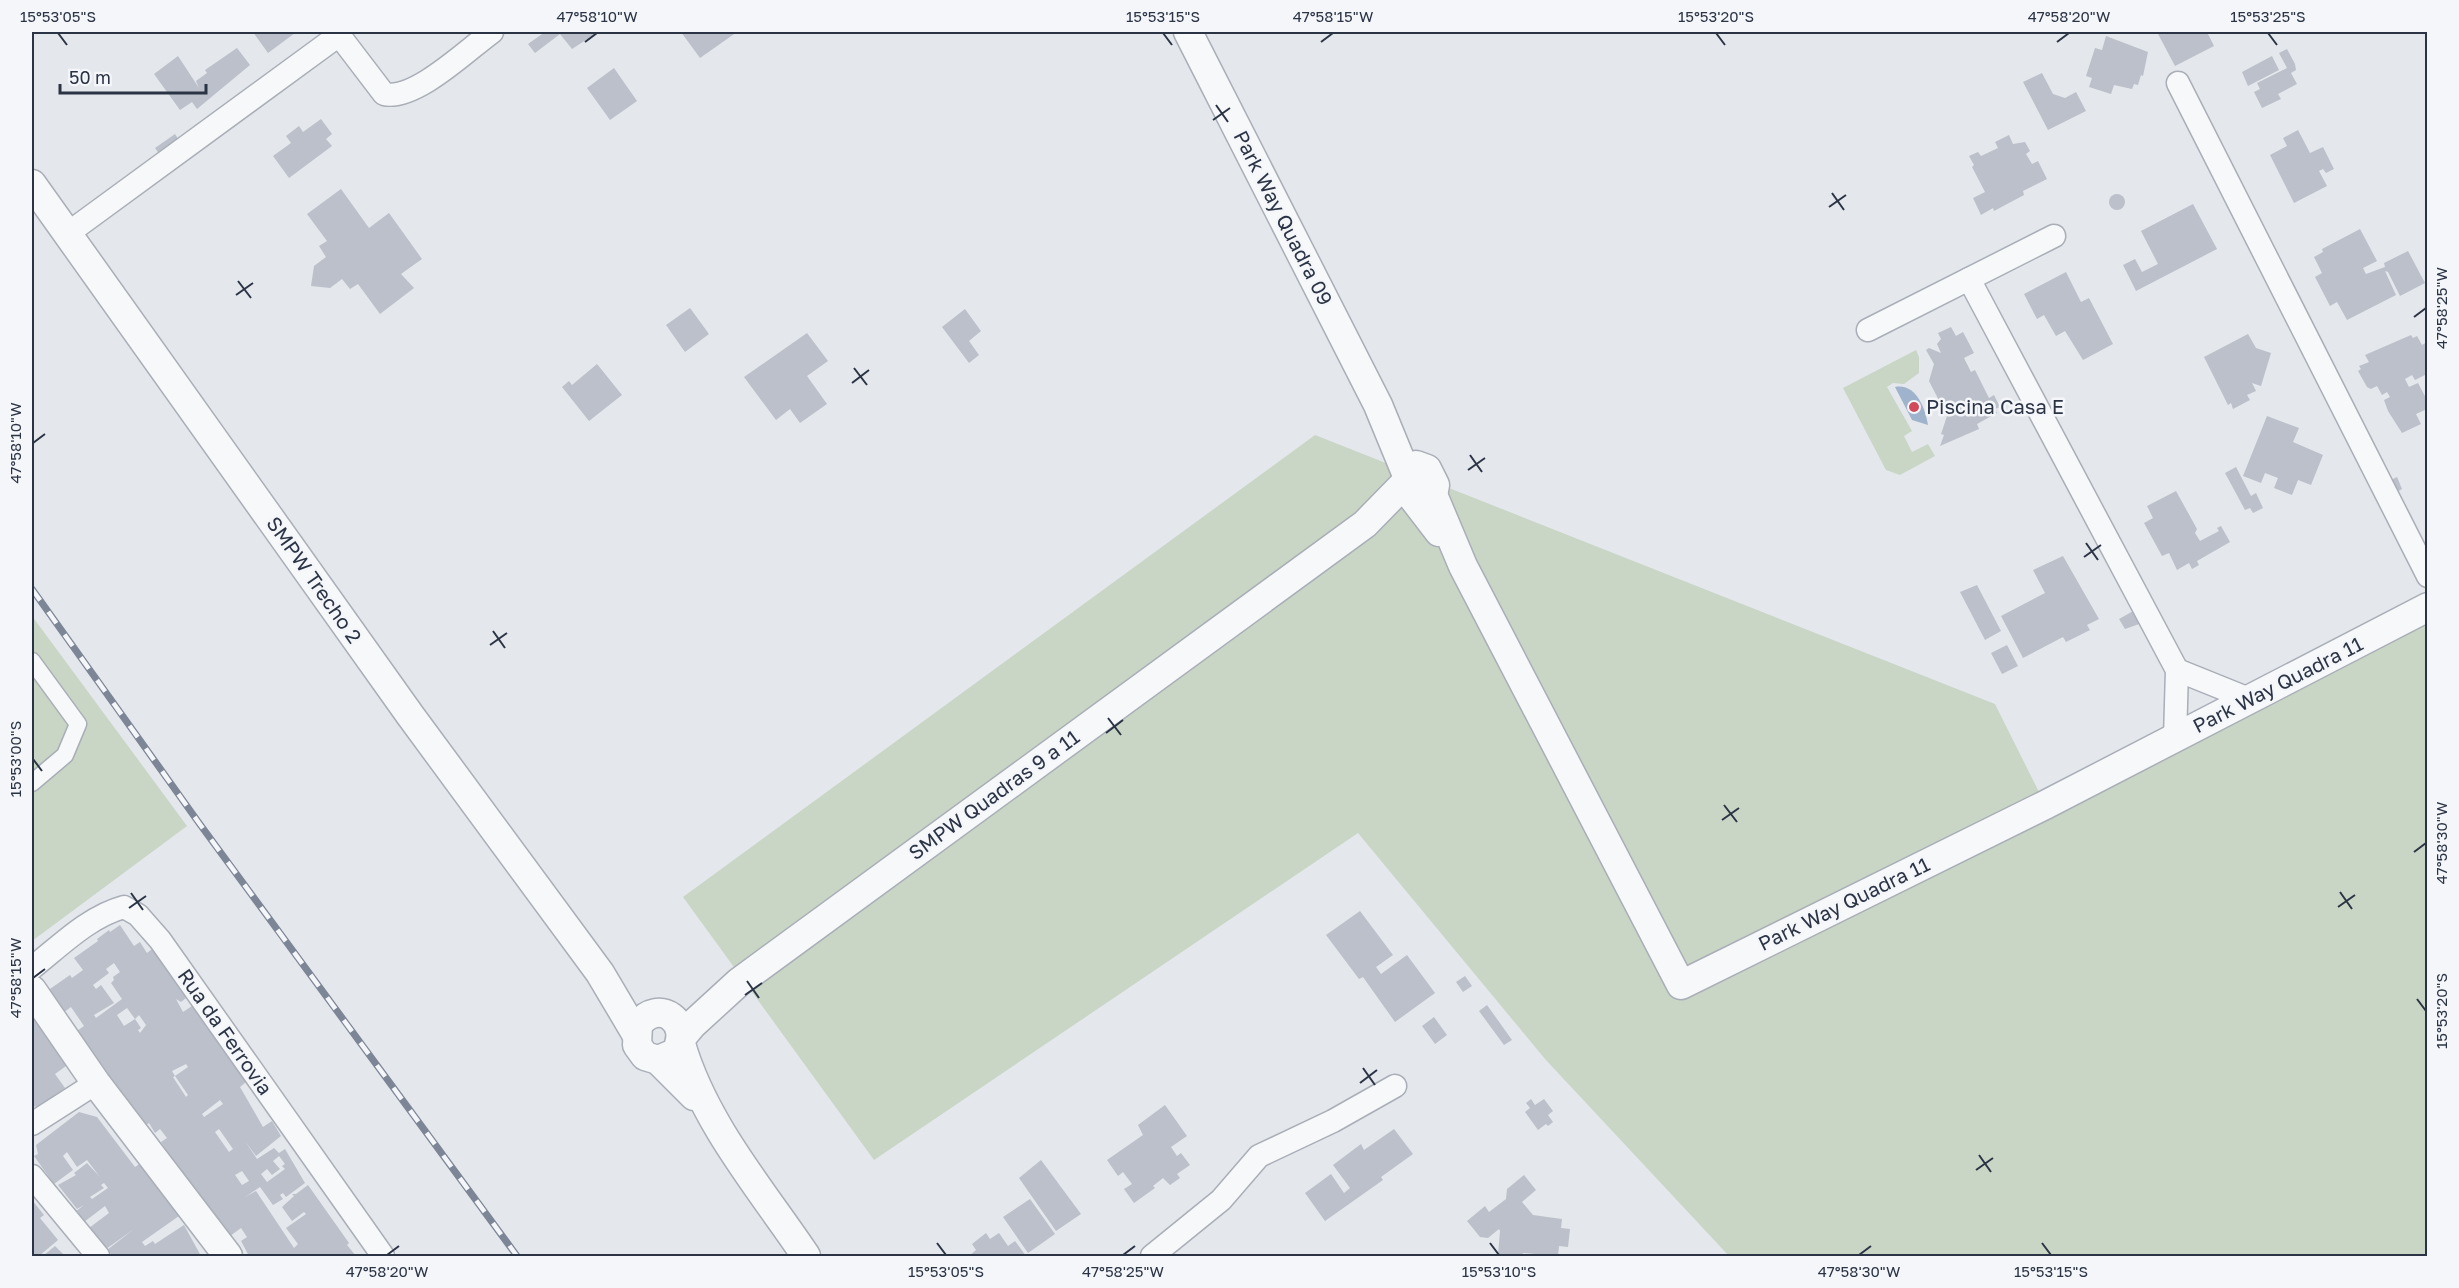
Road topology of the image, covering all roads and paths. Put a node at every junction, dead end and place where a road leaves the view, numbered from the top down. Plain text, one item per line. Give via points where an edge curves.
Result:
1 (492, 32) edge
2 (1188, 32) edge
3 (338, 33) edge
4 (2178, 83) dead end
5 (32, 184) edge
6 (67, 234) junction
7 (2054, 236) dead end
8 (1969, 279) junction
9 (1868, 330) dead end
10 (1417, 488) junction
11 (2427, 576) edge
12 (2427, 607) edge
13 (32, 661) edge
14 (2177, 670) junction
15 (2249, 699) junction
16 (2175, 738) junction
17 (32, 783) edge
18 (32, 968) edge
19 (740, 982) junction
20 (32, 990) edge
21 (651, 1019) junction
22 (674, 1047) junction
23 (96, 1083) junction
24 (1395, 1086) dead end
25 (32, 1124) edge
26 (32, 1176) edge
27 (98, 1257) edge
28 (228, 1257) edge
29 (383, 1257) edge
30 (806, 1257) edge
31 (1152, 1257) edge

1 - 3 street via 413,90 395,97 384,94
2 - 10 street, Park Way Quadra 09
3 - 6 street
4 - 11 street
5 - 6 street, SMPW Trecho 2
6 - 21 street, SMPW Trecho 2 via 410,715 600,973
7 - 8 street
8 - 9 street
8 - 14 street
10 - 16 street, Park Way Quadra 11 via 1463,566 1681,985
10 - 19 street, SMPW Quadras 9 a 11
12 - 15 street, Park Way Quadra 11
13 - 17 street via 78,724 65,755
14 - 15 street
14 - 16 street
15 - 16 street, Park Way Quadra 11
18 - 29 street, Rua da Ferrovia via 109,911 124,907 138,915 160,940
19 - 21 street, SMPW Quadras 9 a 11
19 - 22 street, SMPW Quadras 9 a 11 via 697,1020
20 - 23 street
21 - 22 street via 674,1018 680,1027
21 - 22 street via 637,1045 645,1056
22 - 30 street via 706,1109
23 - 25 street
23 - 28 street
24 - 31 street via 1259,1156 1221,1200
26 - 27 street

